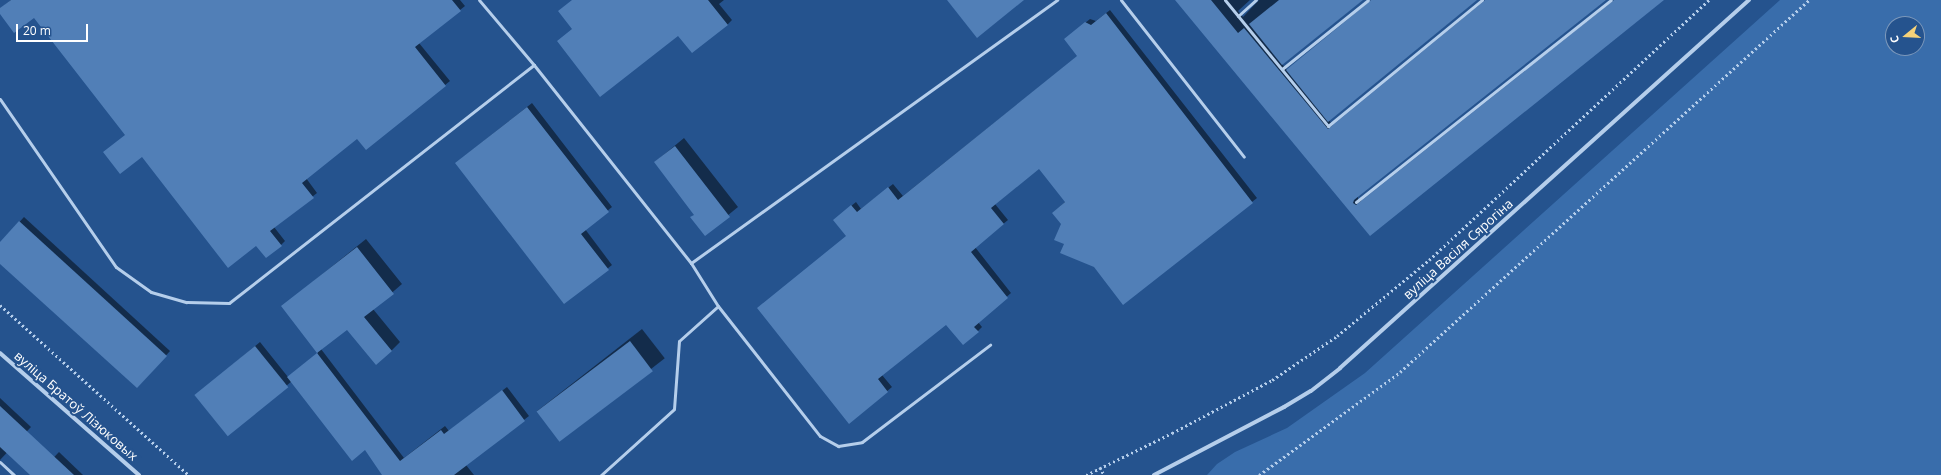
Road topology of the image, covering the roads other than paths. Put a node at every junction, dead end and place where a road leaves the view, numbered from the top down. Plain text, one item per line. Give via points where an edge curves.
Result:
1 (479, 0) edge
2 (1057, 0) edge
3 (1122, 0) edge
4 (1225, 0) edge
5 (1256, 0) edge
6 (1368, 0) edge
7 (1482, 0) edge
8 (1611, 0) edge
9 (1750, 0) edge
10 (1238, 16) junction
11 (534, 66) junction
12 (1282, 69) junction
13 (0, 99) edge
14 (1244, 157) dead end
15 (1356, 202) dead end
16 (690, 263) junction
17 (718, 306) junction
18 (990, 345) dead end
19 (0, 353) edge
20 (0, 462) edge
21 (11, 474) edge
22 (139, 475) edge
23 (601, 475) edge
24 (1154, 475) edge

1 - 11 lane
2 - 16 lane
3 - 14 lane
4 - 10 lane
5 - 10 lane
6 - 12 lane
7 - 12 lane via 1328,126
8 - 15 lane
9 - 24 street, вуліца Васіля Сярогіна via 1340,368 1311,391 1284,407
10 - 12 lane
11 - 13 lane via 229,303 187,302 150,292 116,267
11 - 16 lane
16 - 17 lane
17 - 18 lane via 820,436 838,446 862,442
17 - 23 lane via 679,341 674,409
19 - 22 street, вуліца Братоў Лізюковых
20 - 21 lane

